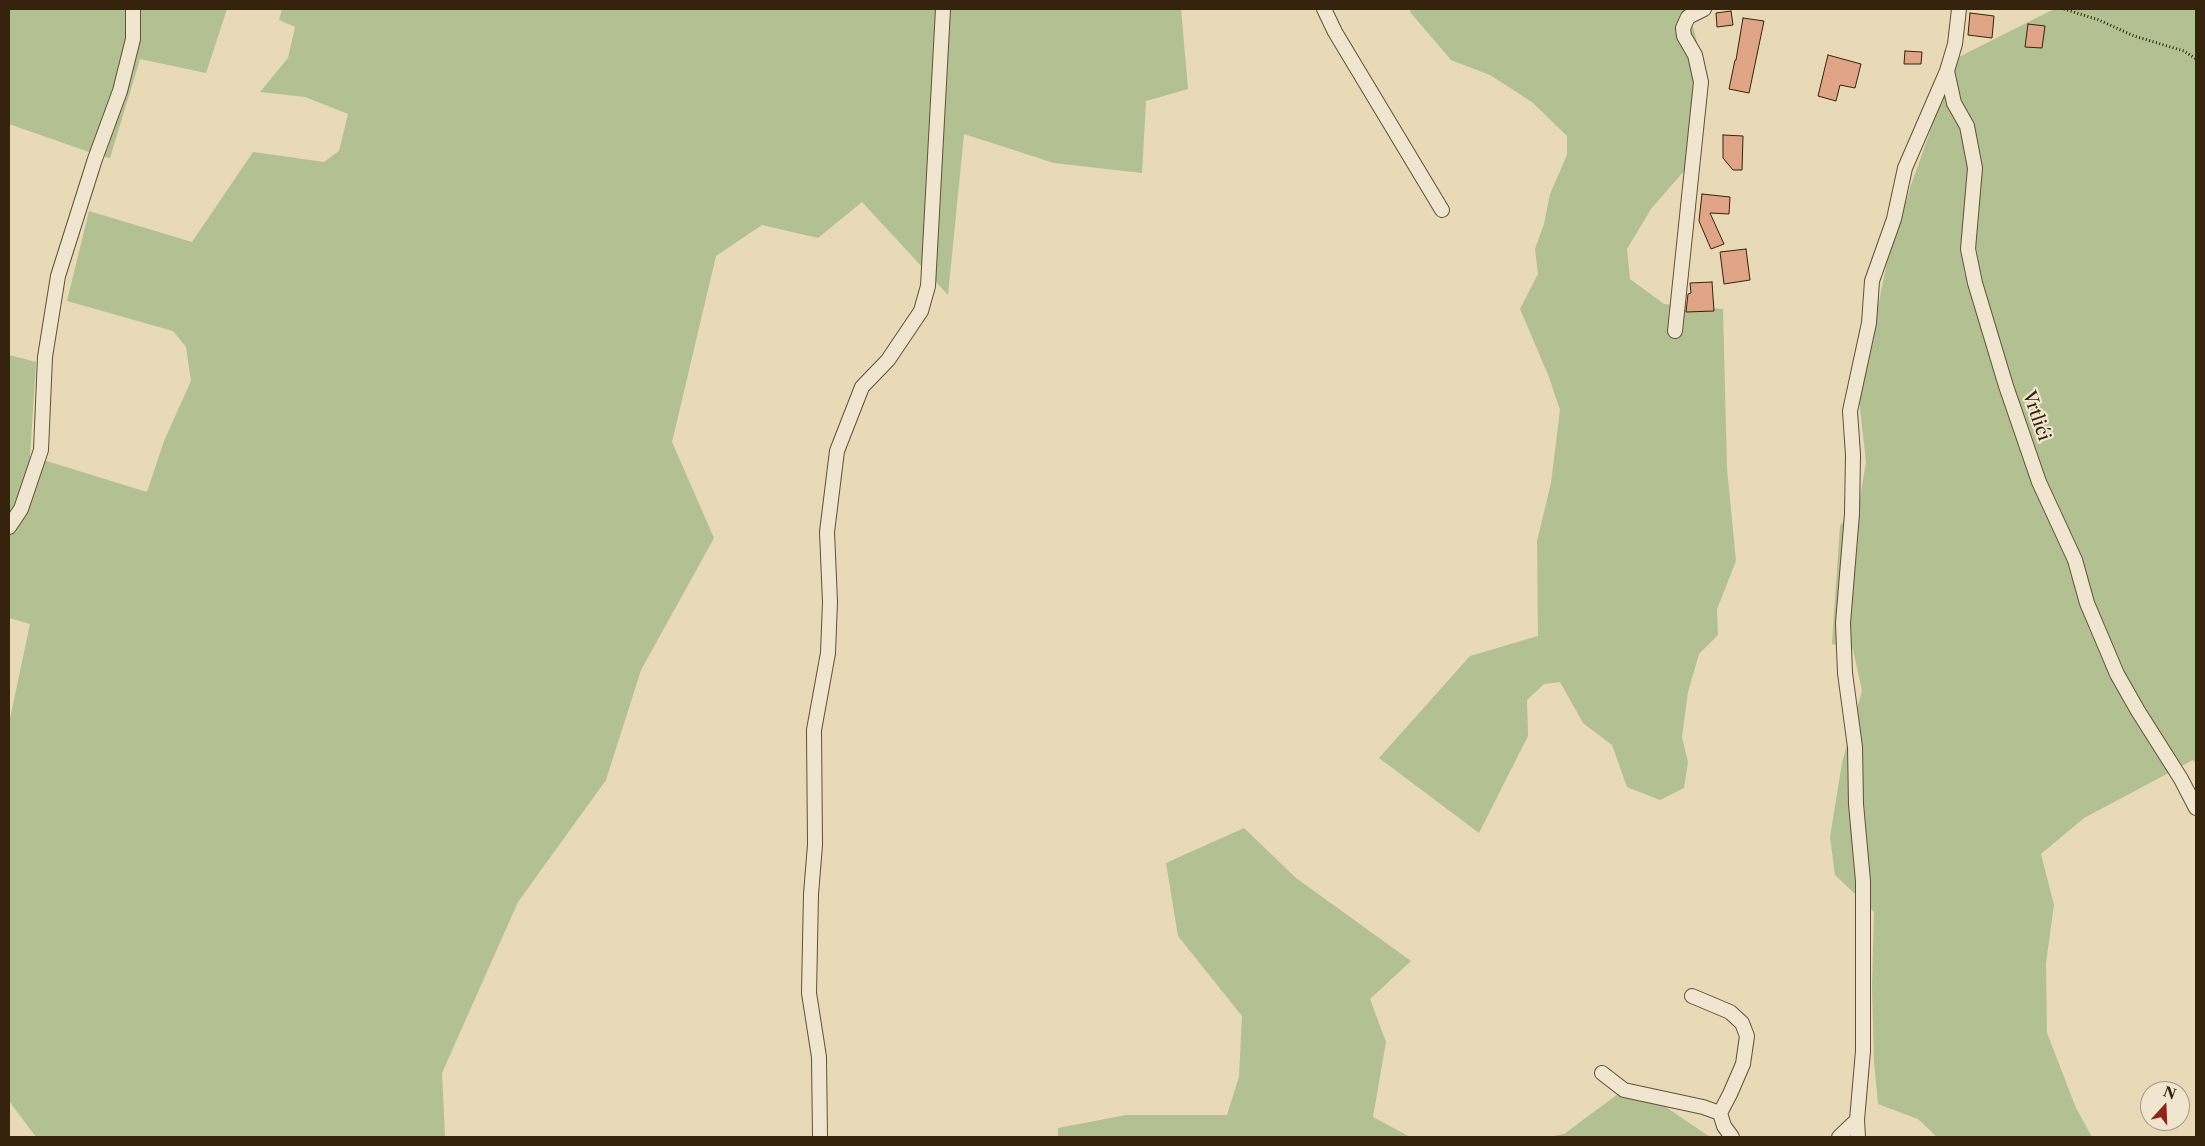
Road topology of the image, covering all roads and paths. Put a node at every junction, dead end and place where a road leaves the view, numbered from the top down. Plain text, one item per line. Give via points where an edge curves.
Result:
1 (133, 9) edge
2 (942, 9) edge
3 (1324, 9) edge
4 (1704, 9) edge
5 (1959, 9) edge
6 (2064, 9) edge
7 (2196, 59) edge
8 (1947, 71) junction
9 (1442, 210) dead end
10 (1675, 331) dead end
11 (9, 527) edge
12 (2196, 808) edge
13 (1692, 996) dead end
14 (1602, 1072) dead end
15 (1720, 1113) junction
16 (1857, 1120) junction
17 (820, 1137) edge
18 (1732, 1137) edge
19 (1840, 1137) edge
20 (1858, 1137) edge

1 - 11 street via 133,39 120,91 58,276 45,357 41,450 21,509
2 - 17 street via 928,286 921,311 888,360 862,388 837,451 827,532 830,602 828,644 814,730 815,845 809,993 819,1057
3 - 9 street
4 - 10 street via 1688,17 1683,28 1684,36 1696,55 1701,82
5 - 8 street, Vrtlići via 1955,44
6 - 7 path via 2184,51
8 - 12 street, Vrtlići via 1954,103 1967,126 1975,168 1968,249 2006,386 2039,482 2071,551 2087,602 2117,674
8 - 16 street via 1905,168 1894,219 1872,281 1869,323 1850,411 1852,514 1843,623 1863,881 1863,1051
13 - 15 street via 1730,1012 1742,1023 1747,1036 1742,1064
14 - 15 street via 1624,1090
15 - 18 street
16 - 19 street
16 - 20 street

